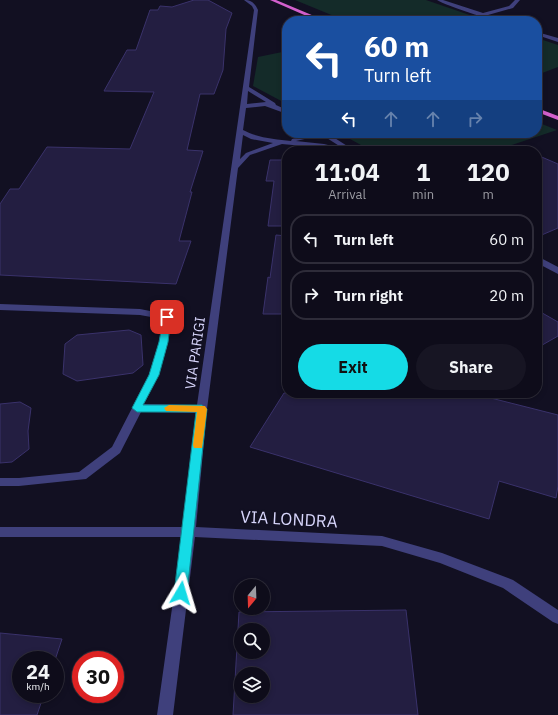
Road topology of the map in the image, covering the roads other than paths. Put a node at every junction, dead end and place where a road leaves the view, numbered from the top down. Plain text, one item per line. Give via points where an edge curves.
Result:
1 (246, 0) edge
2 (272, 0) edge
3 (439, 0) edge
4 (518, 0) edge
5 (482, 15) junction
6 (311, 16) edge
7 (485, 16) edge
8 (542, 35) edge
9 (558, 40) edge
10 (245, 86) junction
11 (275, 105) junction
12 (243, 107) junction
13 (282, 109) edge
14 (542, 112) edge
15 (558, 118) edge
16 (240, 131) junction
17 (302, 138) edge
18 (330, 138) edge
19 (281, 142) junction
20 (324, 146) edge
21 (344, 146) edge
22 (236, 168) junction
23 (542, 262) edge
24 (558, 271) edge
25 (0, 307) edge
26 (137, 408) junction
27 (202, 409) junction
28 (0, 482) edge
29 (0, 532) edge
30 (189, 532) junction
31 (558, 618) edge
32 (165, 715) edge

1 - 10 street, VIA PARIGI via 254,5 256,10
2 - 6 highway
3 - 5 street
4 - 5 street via 511,7
5 - 7 street
8 - 9 street
10 - 11 street
10 - 12 street, VIA PARIGI
11 - 12 street via 256,104
11 - 13 street
12 - 16 street, VIA PARIGI
14 - 15 highway
16 - 19 street via 262,140
16 - 22 street, VIA PARIGI
17 - 19 street
18 - 21 street
19 - 20 street
19 - 22 street via 248,154
22 - 27 street, VIA PARIGI
23 - 24 street
25 - 26 street via 140,312 167,317 164,342 154,375
26 - 27 street
26 - 28 street via 116,450 82,476
27 - 30 street, VIA PARIGI
29 - 30 street, VIA LONDRA
30 - 31 street, VIA LONDRA via 382,541 442,558 508,584
30 - 32 street, VIA PARIGI

